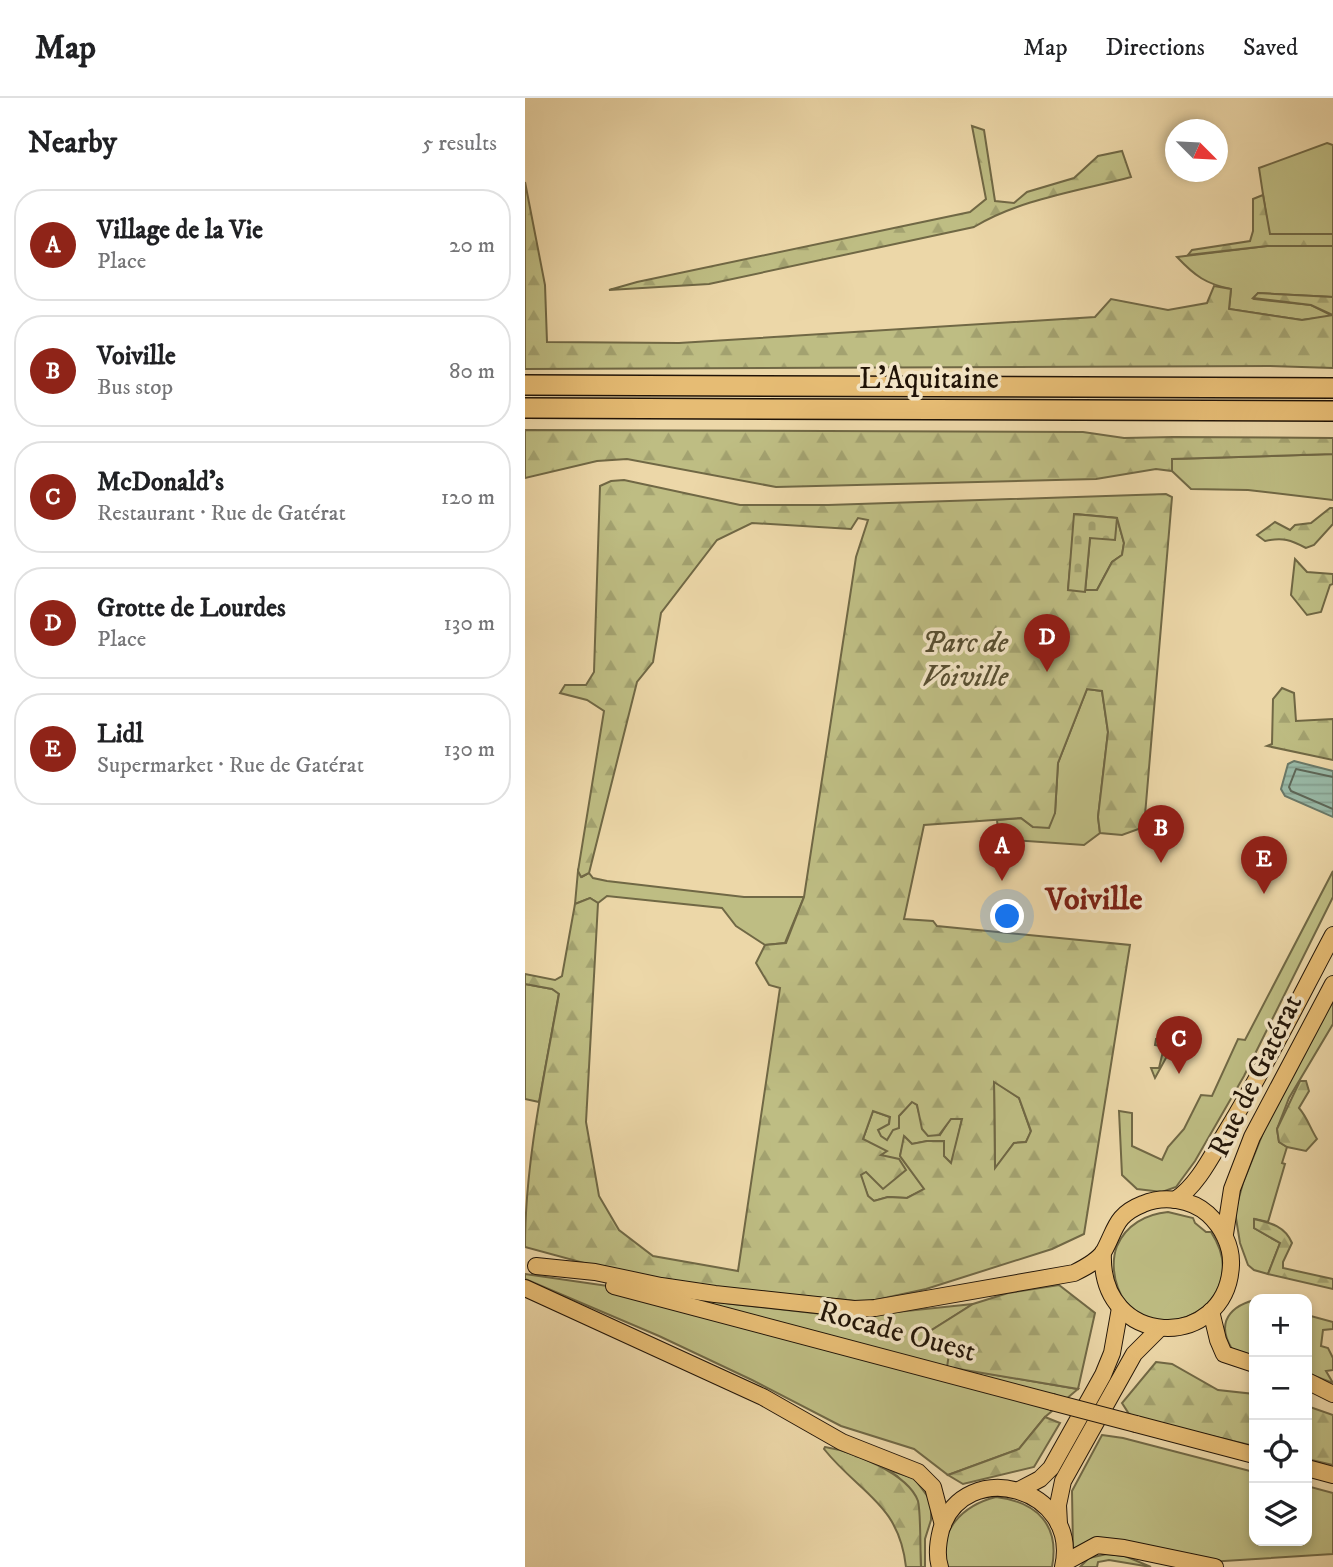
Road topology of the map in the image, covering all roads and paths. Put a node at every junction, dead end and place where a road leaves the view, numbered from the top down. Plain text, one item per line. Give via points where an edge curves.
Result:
1 (525, 385) edge
2 (1333, 388) edge
3 (525, 408) edge
4 (1333, 411) edge
5 (1333, 935) edge
6 (1333, 984) edge
7 (1175, 1200) junction
8 (1224, 1234) junction
9 (1103, 1252) junction
10 (530, 1264) edge
11 (525, 1288) edge
12 (1120, 1308) junction
13 (1211, 1311) junction
14 (1160, 1328) junction
15 (1249, 1362) edge
16 (1312, 1384) edge
17 (1333, 1394) edge
18 (1249, 1454) edge
19 (1312, 1469) edge
20 (1333, 1475) edge
21 (1019, 1490) junction
22 (1059, 1524) junction
23 (943, 1525) junction
24 (1063, 1565) edge
25 (940, 1567) edge
26 (1215, 1567) edge

1 - 2 highway, L'Aquitaine
3 - 4 highway, L'Aquitaine
5 - 7 main road, Rue de Gatérat via 1238,1113 1196,1178
6 - 8 main road, Rue de Gatérat via 1252,1137 1232,1189
7 - 8 main road via 1204,1210
7 - 9 main road via 1158,1200 1130,1211 1111,1233
8 - 13 main road via 1231,1275
9 - 10 main road via 1088,1266 1059,1276 853,1309 715,1294
9 - 12 main road via 1105,1283
10 - 18 main road, Rocade Ouest, bridge
11 - 23 main road via 763,1398 842,1441 918,1472 933,1487
12 - 14 main road via 1145,1325
12 - 21 main road via 1103,1375 1051,1468
13 - 14 main road via 1179,1328
13 - 15 main road via 1224,1354
14 - 22 main road via 1134,1354 1063,1481
16 - 17 main road
19 - 20 main road
21 - 22 main road via 1038,1499
21 - 23 main road via 981,1491 958,1504
22 - 24 main road
23 - 25 main road via 938,1543
24 - 26 main road via 1097,1545

